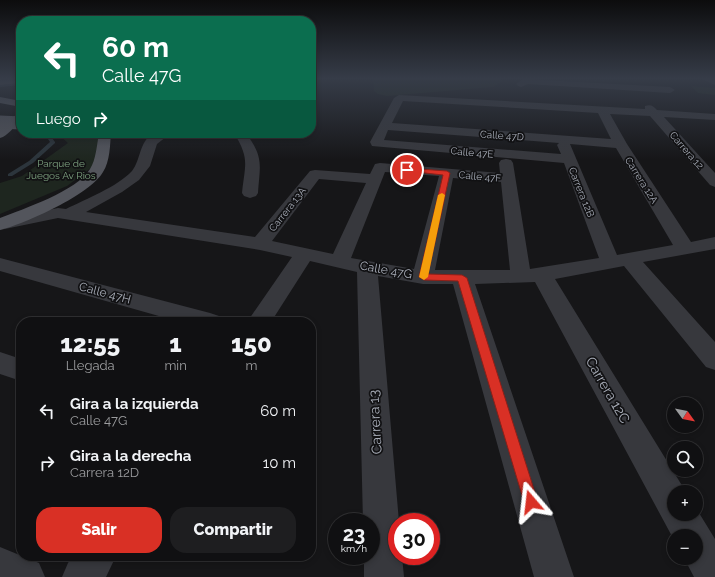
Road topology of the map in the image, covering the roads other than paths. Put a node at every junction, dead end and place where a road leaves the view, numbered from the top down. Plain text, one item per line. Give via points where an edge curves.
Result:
1 (394, 106) edge
2 (476, 106) edge
3 (552, 106) edge
4 (686, 106) edge
5 (656, 107) junction
6 (392, 110) junction
7 (602, 110) junction
8 (407, 111) dead end
9 (0, 114) edge
10 (554, 114) junction
11 (16, 115) edge
12 (696, 115) junction
13 (714, 117) edge
14 (16, 119) edge
15 (0, 122) edge
16 (16, 122) edge
17 (595, 124) dead end
18 (385, 126) junction
19 (618, 126) junction
20 (654, 129) dead end
21 (669, 130) junction
22 (0, 134) edge
23 (504, 135) junction
24 (104, 138) edge
25 (155, 138) edge
26 (243, 138) edge
27 (563, 139) junction
28 (620, 144) junction
29 (505, 154) junction
30 (569, 159) junction
31 (378, 173) junction
32 (447, 173) junction
33 (315, 174) joint
34 (508, 178) junction
35 (715, 182) edge
36 (68, 194) junction
37 (250, 194) dead end
38 (63, 214) junction
39 (0, 225) edge
40 (715, 243) edge
41 (260, 244) junction
42 (685, 248) junction
43 (304, 253) junction
44 (619, 259) junction
45 (0, 264) edge
46 (354, 264) junction
47 (532, 276) junction
48 (424, 277) junction
49 (462, 278) junction
50 (192, 317) edge
51 (262, 317) edge
52 (715, 360) edge
53 (0, 363) edge
54 (16, 368) edge
55 (667, 494) edge
56 (703, 555) edge
57 (93, 561) edge
58 (0, 567) edge
59 (715, 576) edge
60 (25, 577) edge
61 (82, 577) edge
62 (384, 577) edge
63 (554, 577) edge

1 - 6 street
2 - 10 street
3 - 10 street, Carrera 12B
4 - 12 street
5 - 7 street
5 - 12 street
5 - 21 street, Carrera 12
6 - 8 street
6 - 18 street
7 - 10 street
7 - 19 street, Carrera 12A
9 - 11 main road
10 - 27 street, Carrera 12B
12 - 13 street
14 - 22 main road
15 - 16 main road, bridge
17 - 19 street
18 - 23 street, Calle 47D
18 - 29 street, Calle 47E via 376,142 381,144
19 - 28 street, Carrera 12A
20 - 21 street
21 - 35 street, Carrera 12
23 - 27 street, Calle 47D
23 - 29 street, Carrera 12C
24 - 36 main road via 97,170 86,182
25 - 38 street via 150,142 139,171 129,181
26 - 37 street via 250,148 252,158
27 - 28 street, Calle 47D
27 - 30 street, Carrera 12B
28 - 42 street, Carrera 12A
29 - 30 street, Calle 47E
29 - 34 street, Carrera 12C
30 - 44 street, Carrera 12B
31 - 32 street, Calle 47F
31 - 33 street, Calle 47F
31 - 46 street, Carrera 13
32 - 34 street, Calle 47F
32 - 48 street
33 - 41 street, Carrera 13A
34 - 47 street, Carrera 12C
36 - 38 street
36 - 39 main road
38 - 39 street, Calle 47G
38 - 41 street, Calle 47G
40 - 42 street, Calle 47G
41 - 43 street, Calle 47G
42 - 44 street, Calle 47G
43 - 46 street, Calle 47G
43 - 51 street
44 - 47 street, Calle 47G
44 - 52 street, Carrera 12B
45 - 50 street, Calle 47H
46 - 48 street, Calle 47G
46 - 62 street, Carrera 13
47 - 49 street, Calle 47G
47 - 55 street, Carrera 12C
48 - 49 street, Calle 47G
49 - 63 street
53 - 54 street
56 - 59 street
57 - 61 street
58 - 60 street

